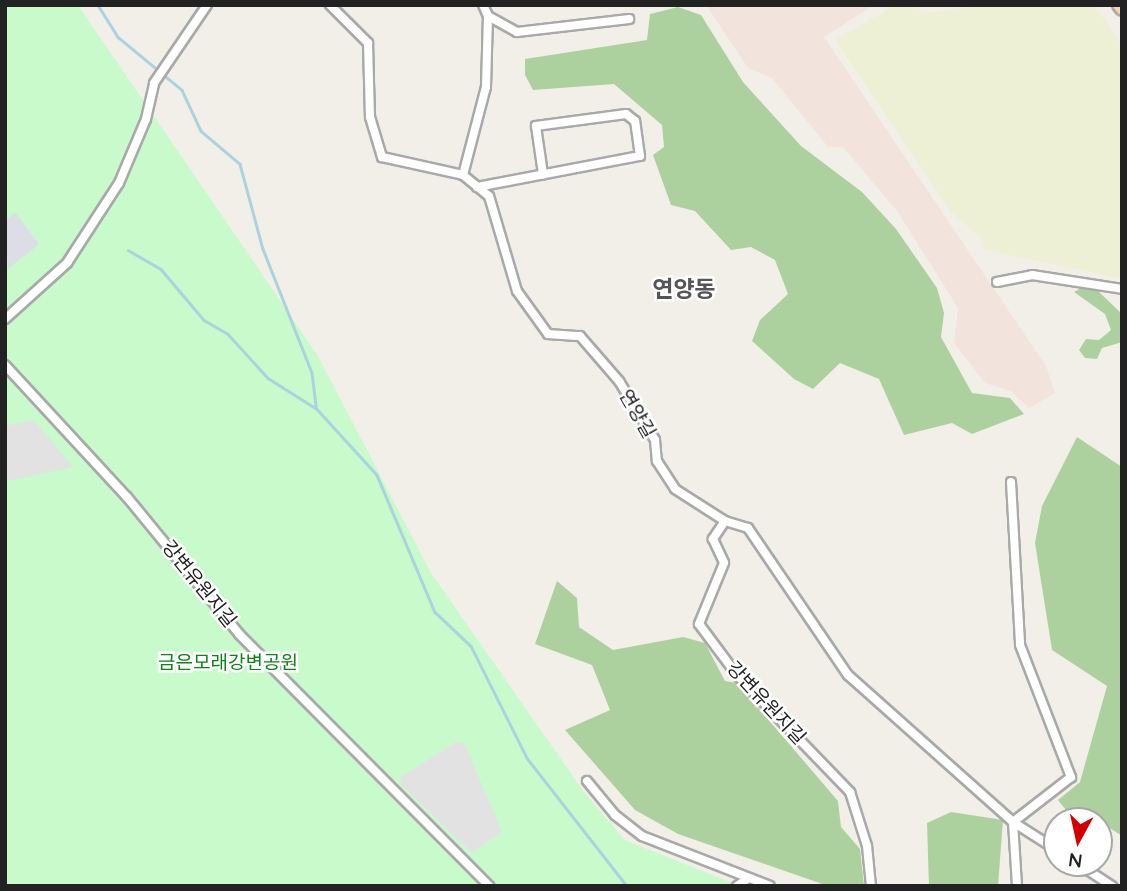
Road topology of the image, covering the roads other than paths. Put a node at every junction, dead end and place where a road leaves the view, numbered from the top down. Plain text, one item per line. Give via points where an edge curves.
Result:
1 (207, 5) edge
2 (330, 5) edge
3 (483, 5) edge
4 (1118, 5) edge
5 (1122, 10) edge
6 (488, 16) junction
7 (629, 19) dead end
8 (543, 174) junction
9 (463, 175) junction
10 (477, 187) junction
11 (997, 282) dead end
12 (1122, 289) edge
13 (5, 319) edge
14 (5, 365) edge
15 (1011, 482) dead end
16 (725, 520) junction
17 (587, 781) dead end
18 (1013, 821) junction
19 (1043, 841) edge
20 (748, 878) junction
21 (489, 886) edge
22 (737, 886) edge
23 (770, 886) edge
24 (871, 886) edge
25 (1017, 886) edge

1 - 13 street via 160,75 119,183 67,263
2 - 9 street, 연양길 via 368,43 370,117 382,157
3 - 6 street
4 - 5 main road
6 - 7 street via 517,32
6 - 9 street via 486,86
8 - 8 street via 640,156 635,121 626,114 536,126
8 - 10 street
9 - 10 street, 연양길
10 - 16 street, 연양길 via 489,196 517,291 548,334 580,336 618,382 655,440 657,461 675,489
11 - 12 street via 1032,275
14 - 21 street, 강변유원지길 via 127,497 240,635
15 - 18 street via 1020,645 1071,777
16 - 18 street, 연양길 via 748,528 848,675
16 - 24 street, 강변유원지길 via 713,539 724,563 699,624 737,675 850,792 867,846
17 - 20 street via 615,815 642,835
18 - 19 street, 연양길
18 - 25 street
20 - 22 street
20 - 23 street

